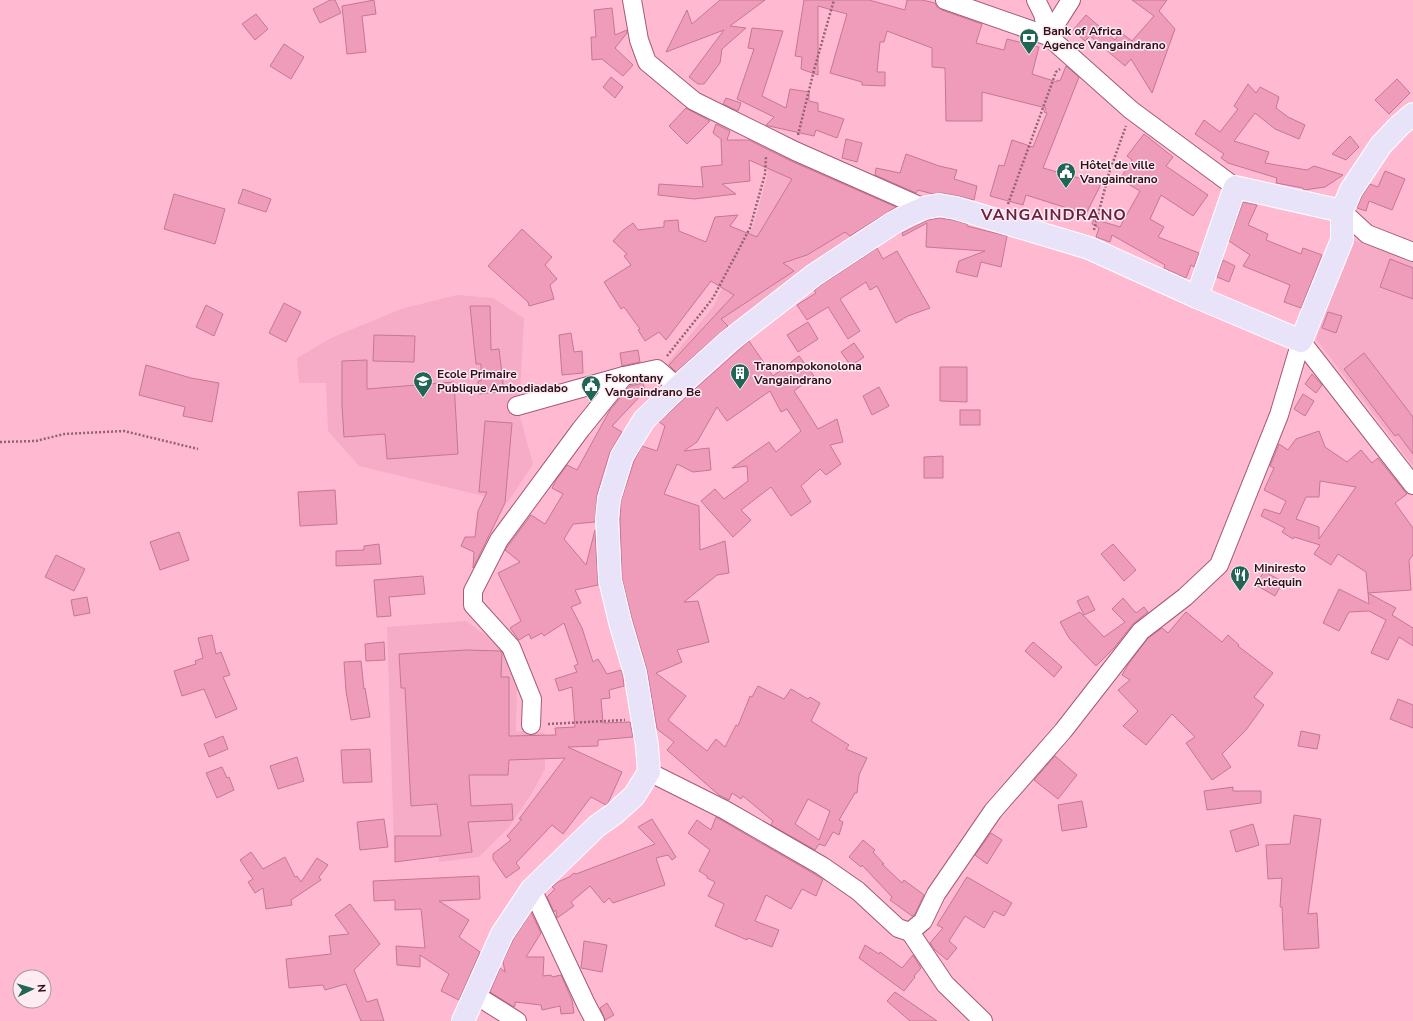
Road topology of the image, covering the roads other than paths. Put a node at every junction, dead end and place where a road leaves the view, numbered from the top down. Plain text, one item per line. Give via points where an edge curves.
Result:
1 (632, 0) edge
2 (945, 0) edge
3 (1036, 0) edge
4 (1071, 0) edge
5 (1048, 36) junction
6 (1413, 114) edge
7 (1235, 187) junction
8 (924, 208) junction
9 (1342, 211) junction
10 (1413, 252) edge
11 (1197, 297) junction
12 (1302, 341) junction
13 (624, 376) junction
14 (678, 388) junction
15 (518, 406) dead end
16 (1413, 484) edge
17 (531, 725) road end
18 (649, 772) junction
19 (532, 889) junction
20 (910, 932) junction
21 (474, 994) junction
22 (463, 1021) edge
23 (517, 1021) edge
24 (595, 1021) edge
25 (983, 1021) edge

1 - 8 street via 639,40 647,62 694,101 794,151
2 - 5 street
3 - 5 street via 1043,14
4 - 5 street
5 - 7 street via 1131,110
6 - 9 main road via 1381,145 1351,190
7 - 9 main road
7 - 11 main road
8 - 11 main road via 939,205 956,208 1089,248
8 - 14 main road via 893,223 814,276 729,341
9 - 10 street via 1367,234
9 - 12 main road via 1342,240
11 - 12 main road
12 - 16 street
12 - 20 street via 1279,415 1219,565 1185,597 1141,631 1063,731 993,811 936,894 923,921
13 - 14 street via 657,369
13 - 15 street
13 - 17 street via 499,540 472,591 473,605 511,647 532,699
14 - 18 main road via 644,420 622,456 609,499 607,519 610,580 635,673
18 - 19 main road via 634,796 597,826
18 - 20 street via 725,810 822,866 858,891 898,928
19 - 21 main road via 502,934
19 - 24 street
20 - 25 street via 945,984
21 - 22 main road
21 - 23 street

